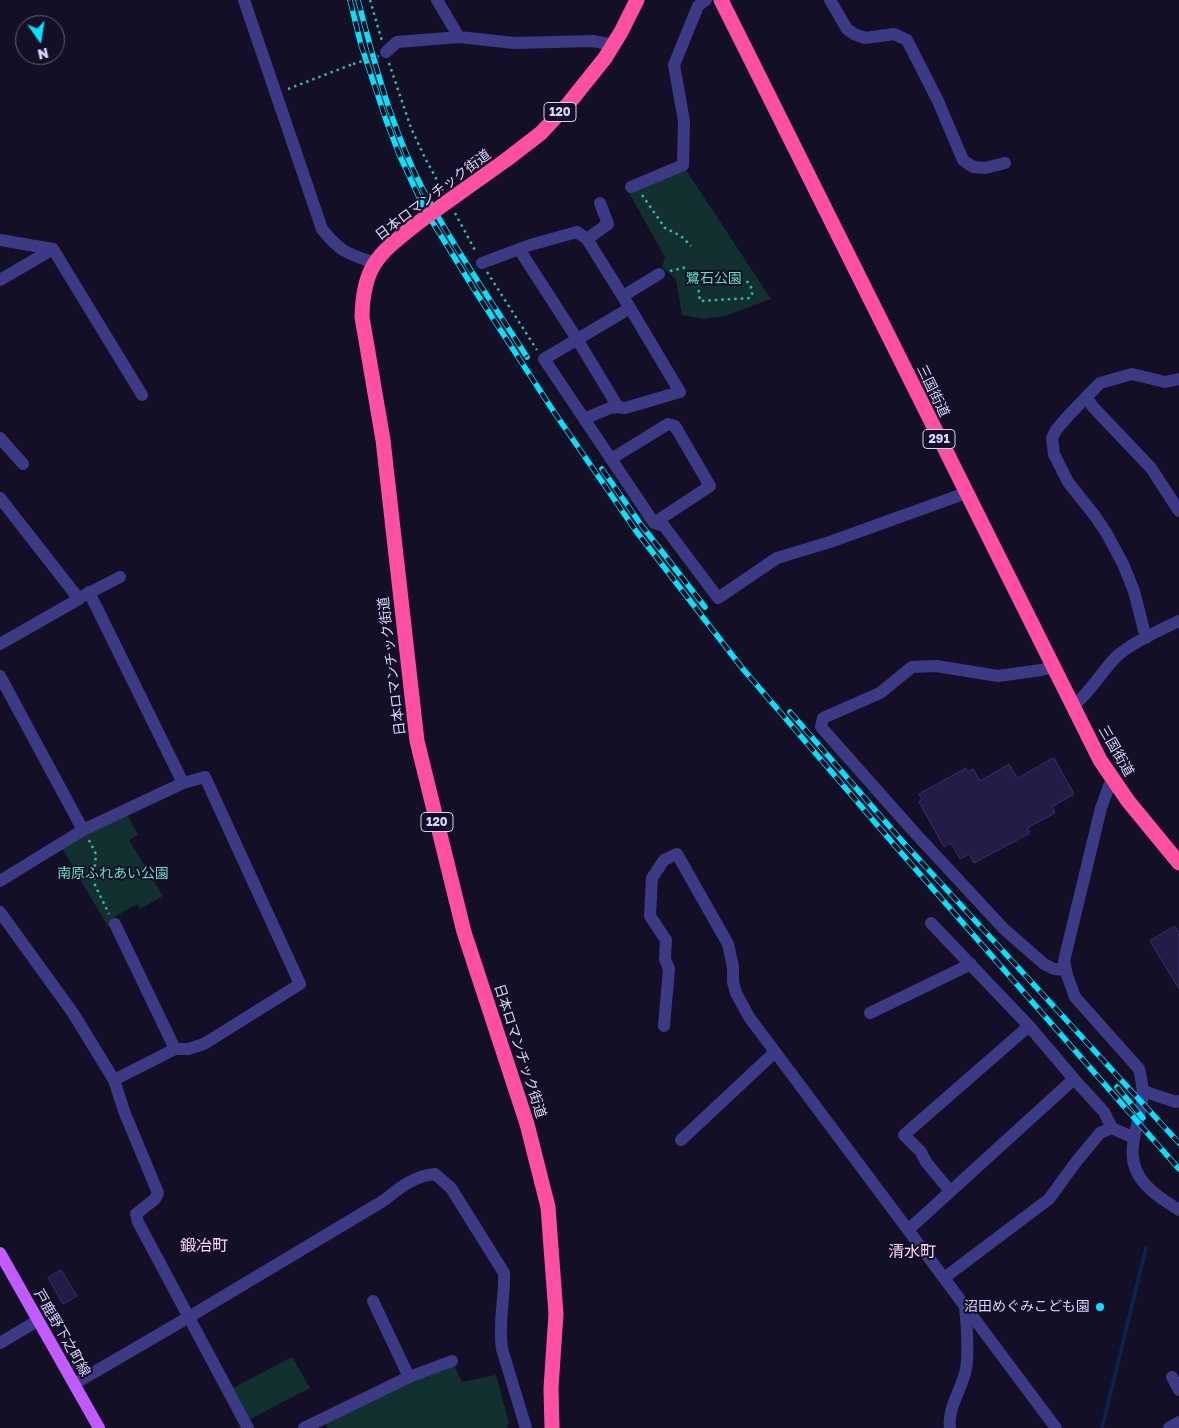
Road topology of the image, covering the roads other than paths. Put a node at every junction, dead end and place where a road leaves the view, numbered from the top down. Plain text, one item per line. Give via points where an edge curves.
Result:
1 (244, 0) edge
2 (437, 0) edge
3 (637, 0) edge
4 (706, 0) edge
5 (721, 0) edge
6 (830, 0) edge
7 (459, 37) junction
8 (613, 45) junction
9 (382, 54) road end
10 (1006, 163) dead end
11 (634, 186) road end
12 (600, 203) dead end
13 (587, 239) junction
14 (0, 240) edge
15 (53, 249) junction
16 (519, 249) junction
17 (375, 263) junction
18 (482, 263) road end
19 (659, 274) road end
20 (0, 280) edge
21 (623, 296) junction
22 (630, 308) junction
23 (577, 339) junction
24 (1179, 379) edge
25 (142, 395) dead end
26 (1086, 397) junction
27 (618, 407) junction
28 (584, 419) junction
29 (0, 438) edge
30 (611, 459) junction
31 (23, 464) dead end
32 (966, 493) junction
33 (0, 498) edge
34 (1179, 510) edge
35 (654, 523) junction
36 (120, 577) dead end
37 (84, 595) junction
38 (1179, 621) edge
39 (1146, 638) junction
40 (0, 644) edge
41 (1053, 667) junction
42 (0, 676) edge
43 (1073, 706) junction
44 (1112, 778) junction
45 (183, 783) junction
46 (83, 830) junction
47 (1179, 863) edge
48 (0, 881) edge
49 (0, 912) edge
50 (931, 922) dead end
51 (114, 924) road end
52 (971, 964) junction
53 (1066, 970) junction
54 (870, 1013) dead end
55 (664, 1026) dead end
56 (1029, 1026) junction
57 (175, 1049) junction
58 (775, 1052) junction
59 (1074, 1079) junction
60 (114, 1080) junction
61 (1143, 1091) junction
62 (1179, 1101) edge
63 (1112, 1128) junction
64 (1134, 1138) junction
65 (681, 1140) dead end
66 (950, 1191) junction
67 (1179, 1210) edge
68 (908, 1230) junction
69 (0, 1253) edge
70 (944, 1278) junction
71 (373, 1301) dead end
72 (965, 1307) junction
73 (189, 1317) junction
74 (37, 1320) junction
75 (0, 1342) edge
76 (452, 1360) dead end
77 (409, 1377) junction
78 (1172, 1377) dead end
79 (74, 1384) junction
80 (1179, 1390) edge
81 (1179, 1422) edge
82 (949, 1423) edge
83 (98, 1428) edge
84 (248, 1428) edge
85 (304, 1428) edge
86 (526, 1428) edge
87 (552, 1428) edge
88 (937, 1428) edge
89 (1056, 1428) edge
90 (1169, 1428) edge

1 - 17 street via 322,229 333,244 347,253
2 - 7 street
3 - 8 highway, 日本ロマンチック街道 / 120
4 - 11 street via 698,6 674,65 684,121 683,165
5 - 32 highway, 三国街道 / 291
6 - 10 street via 847,29 854,34 865,38 894,34 907,40 963,160 985,168
7 - 8 street via 514,43 593,41
7 - 9 street via 397,42
8 - 17 highway, 日本ロマンチック街道 / 120, bridge via 569,103 541,133 415,225 391,244
12 - 13 street via 608,224
13 - 16 street via 577,232
13 - 21 street
14 - 15 street
15 - 20 street
15 - 25 street
16 - 18 street
16 - 23 street
17 - 87 highway, 日本ロマンチック街道 / 120 via 366,281 362,317 382,440 418,741 464,932 527,1124 548,1207 556,1314
19 - 21 street
21 - 22 street
22 - 23 street
22 - 27 street via 680,392 625,408
23 - 27 street
23 - 28 street via 544,359
24 - 26 street via 1165,382 1132,374 1100,383
26 - 34 street via 1151,468
26 - 39 street via 1056,430 1052,448 1068,482 1095,516 1123,564
27 - 28 street
28 - 30 street
29 - 31 street
30 - 35 street
30 - 35 street via 668,424 675,426 710,486
32 - 35 street via 777,558 718,598 664,526
32 - 41 highway, 三国街道 / 291
33 - 37 street
36 - 37 street
37 - 40 street
37 - 45 street
38 - 39 street
39 - 43 street via 1119,654
41 - 43 highway, 三国街道 / 291
41 - 53 street via 998,676 936,666 912,667 880,693 823,718 821,727 1004,928 1044,964
42 - 46 street
43 - 44 highway, 三国街道 / 291
44 - 47 highway, 三国街道 / 291
44 - 53 street via 1101,808 1064,961
45 - 46 street
45 - 57 street via 206,777 300,984 204,1044
46 - 48 street
49 - 60 street via 73,1013
50 - 52 street
51 - 57 street
52 - 54 street
52 - 56 street
53 - 61 street via 1075,997 1139,1069
55 - 58 street via 669,969 665,959 666,940 650,916 652,878 664,860 677,854 728,944 736,993 749,1018
56 - 59 street
56 - 66 street via 904,1135
57 - 60 street
58 - 65 street
58 - 68 street
59 - 63 street via 1104,1112
59 - 66 street
60 - 73 street via 158,1192 155,1199 136,1214 138,1222
61 - 62 street
61 - 64 street
63 - 64 street
63 - 70 street via 1100,1133 1049,1199
64 - 67 street via 1134,1160 1143,1183
66 - 68 street
68 - 70 street
69 - 74 main road, 戸鹿野下之町線
70 - 72 street
71 - 77 street
72 - 82 street via 966,1366
72 - 89 street
73 - 79 street
73 - 84 street
73 - 86 street via 406,1184 422,1175 435,1174 451,1188 504,1273 500,1336
74 - 75 street
74 - 79 main road, 戸鹿野下之町線
76 - 77 street
77 - 85 street
78 - 80 street
79 - 83 main road, 戸鹿野下之町線
81 - 90 street
82 - 88 street

